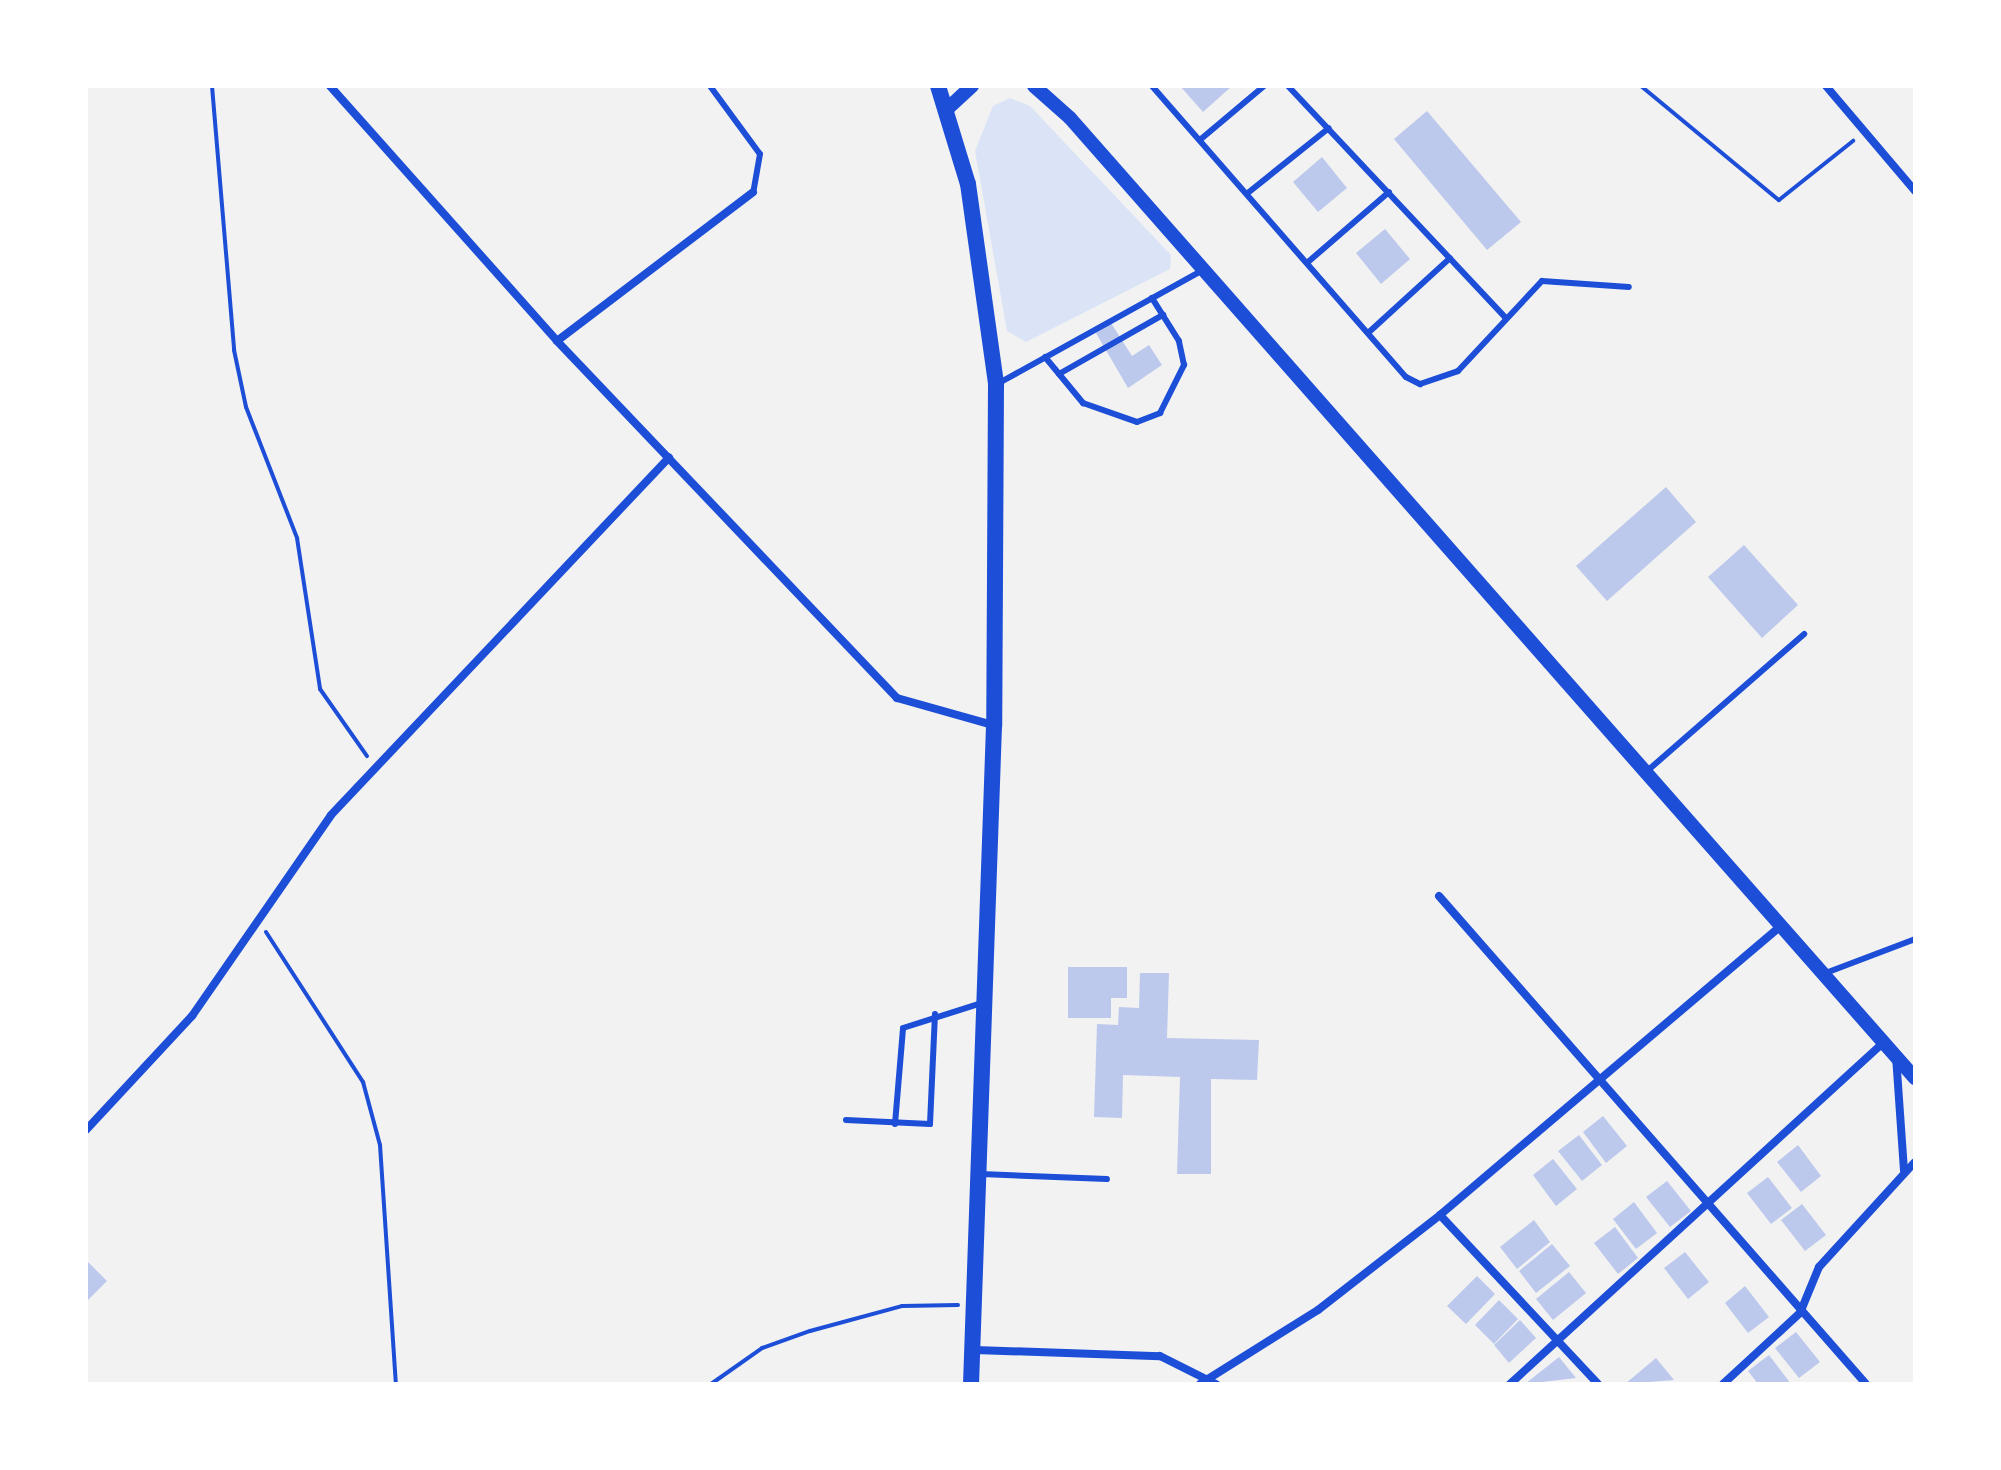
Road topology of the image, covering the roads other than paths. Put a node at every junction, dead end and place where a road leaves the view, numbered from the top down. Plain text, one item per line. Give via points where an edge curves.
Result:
1 (330, 86) edge
2 (710, 86) edge
3 (938, 86) edge
4 (972, 86) edge
5 (1034, 86) edge
6 (1152, 86) edge
7 (1264, 86) edge
8 (1288, 86) edge
9 (1826, 86) edge
10 (945, 111) junction
11 (1329, 128) junction
12 (1201, 139) junction
13 (1915, 191) edge
14 (753, 192) joint
15 (1249, 192) junction
16 (1389, 192) junction
17 (1450, 258) junction
18 (1308, 262) junction
19 (1204, 270) junction
20 (1629, 287) dead end
21 (1152, 298) junction
22 (1163, 315) junction
23 (1505, 317) junction
24 (1368, 333) junction
25 (557, 341) junction
26 (1045, 357) junction
27 (1059, 374) junction
28 (996, 384) junction
29 (669, 458) junction
30 (1804, 634) dead end
31 (994, 726) junction
32 (1646, 772) junction
33 (1439, 896) dead end
34 (1781, 926) junction
35 (1915, 939) edge
36 (1823, 974) junction
37 (986, 1003) junction
38 (935, 1014) junction
39 (1884, 1042) junction
40 (1895, 1055) junction
41 (1915, 1078) edge
42 (1603, 1083) junction
43 (846, 1120) dead end
44 (895, 1124) junction
45 (86, 1130) edge
46 (1915, 1162) edge
47 (1904, 1171) junction
48 (981, 1174) junction
49 (1107, 1179) dead end
50 (1709, 1208) junction
51 (1440, 1215) junction
52 (1800, 1313) junction
53 (1560, 1340) junction
54 (975, 1350) junction
55 (1207, 1373) junction
56 (971, 1384) edge
57 (1200, 1384) edge
58 (1216, 1384) edge
59 (1510, 1384) edge
60 (1598, 1384) edge
61 (1723, 1384) edge
62 (1866, 1384) edge

1 - 25 street
2 - 14 lane via 760,154
3 - 10 main road
4 - 10 street
5 - 19 street
6 - 12 lane
7 - 12 lane
8 - 11 lane
9 - 13 street
10 - 28 main road via 968,184
11 - 15 lane
11 - 16 lane
12 - 15 lane
14 - 25 street
15 - 18 lane
16 - 17 lane
16 - 18 lane
17 - 23 lane
17 - 24 lane
18 - 24 lane
19 - 21 lane
19 - 32 street
20 - 23 lane via 1542,281
21 - 22 lane
21 - 26 lane
22 - 27 lane
22 - 27 lane via 1184,365 1160,413 1137,422 1113,417 1083,403
23 - 24 lane via 1458,371 1420,384
25 - 29 street
26 - 27 lane
26 - 28 lane
28 - 31 main road
29 - 31 street via 897,698
29 - 45 street via 331,815 192,1016
30 - 32 lane
31 - 37 main road
32 - 34 street
33 - 42 street
34 - 36 street
34 - 42 street
35 - 36 lane
36 - 39 street
37 - 38 lane
37 - 48 main road
38 - 44 lane via 898,1036
38 - 44 lane via 933,1118 923,1126
39 - 40 street
39 - 50 street
40 - 41 street
40 - 47 street
42 - 50 street
42 - 51 street
43 - 44 lane
46 - 47 street
47 - 52 street via 1819,1267
48 - 49 lane
48 - 54 main road
50 - 52 street
50 - 53 street
51 - 53 street
51 - 55 street via 1318,1310
52 - 61 street
52 - 62 street
53 - 59 street
53 - 60 street
54 - 55 street via 1160,1356
54 - 56 main road
55 - 57 street
55 - 58 street

